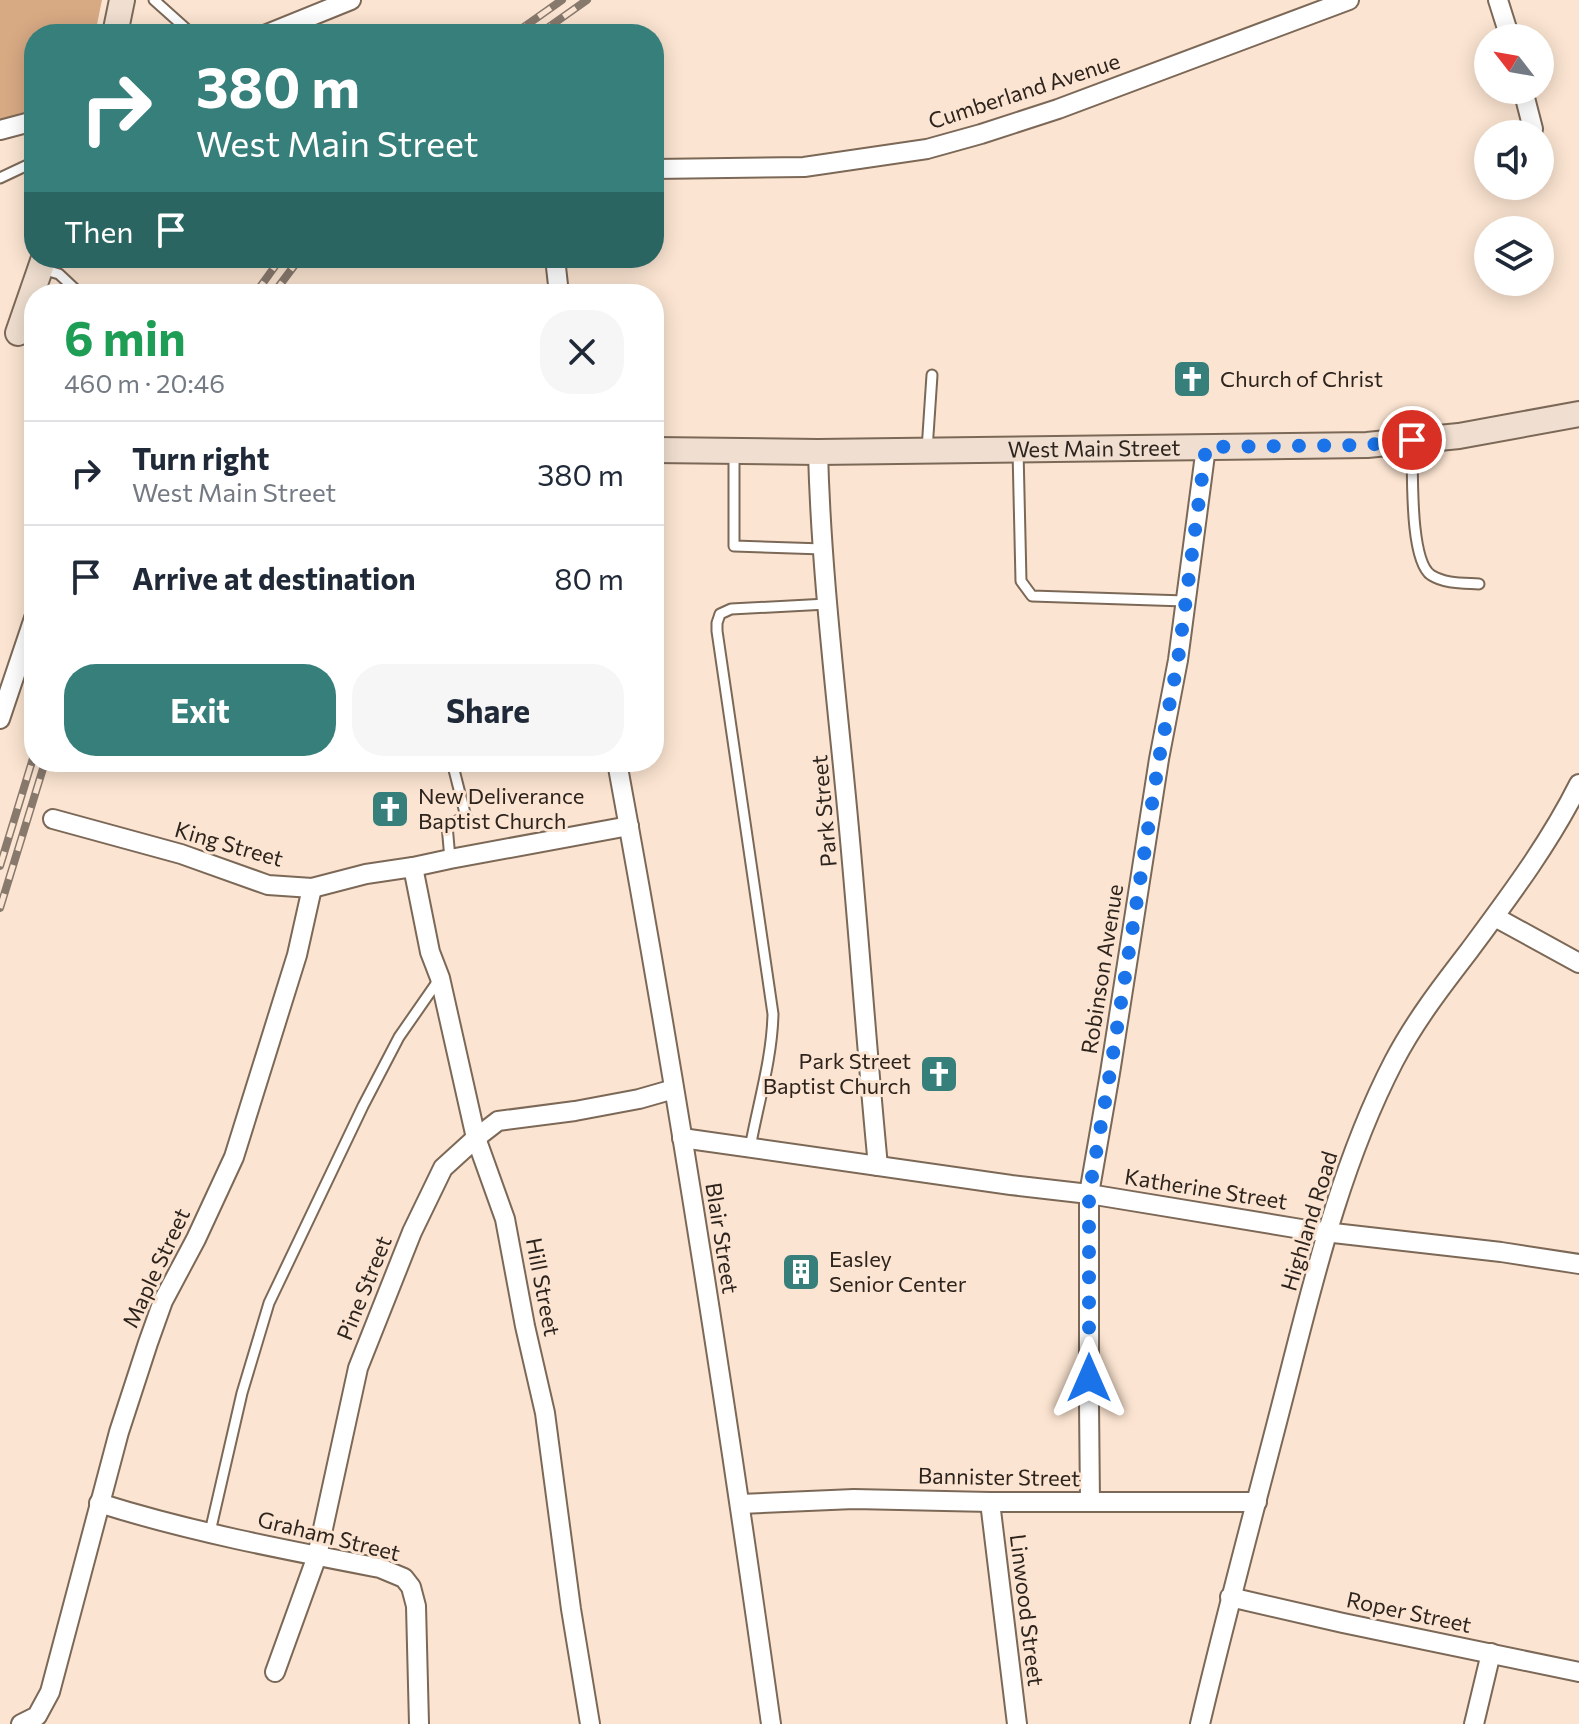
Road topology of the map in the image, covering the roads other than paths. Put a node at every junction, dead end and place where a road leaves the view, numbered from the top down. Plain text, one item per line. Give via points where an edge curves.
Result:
1 (154, 0) edge
2 (351, 0) edge
3 (1349, 0) edge
4 (1498, 0) edge
5 (181, 24) edge
6 (292, 24) edge
7 (1506, 24) edge
8 (24, 124) edge
9 (0, 130) edge
10 (24, 167) edge
11 (664, 169) edge
12 (0, 178) edge
13 (50, 268) edge
14 (70, 284) edge
15 (24, 313) edge
16 (17, 333) edge
17 (932, 375) dead end
18 (1579, 414) edge
19 (1412, 440) junction
20 (1206, 447) junction
21 (664, 450) edge
22 (734, 450) junction
23 (927, 450) junction
24 (1018, 450) junction
25 (818, 452) junction
26 (823, 549) junction
27 (1479, 584) dead end
28 (1185, 601) junction
29 (827, 604) junction
30 (24, 648) edge
31 (0, 719) edge
32 (455, 772) edge
33 (619, 772) edge
34 (1579, 784) edge
35 (53, 819) dead end
36 (629, 826) junction
37 (450, 859) junction
38 (413, 867) junction
39 (312, 888) junction
40 (1495, 917) junction
41 (1579, 963) edge
42 (440, 978) junction
43 (674, 1089) junction
44 (476, 1138) junction
45 (682, 1138) junction
46 (750, 1148) junction
47 (878, 1166) junction
48 (1089, 1194) junction
49 (1328, 1232) junction
50 (1579, 1264) edge
51 (990, 1502) junction
52 (1090, 1502) junction
53 (1257, 1502) junction
54 (99, 1503) junction
55 (740, 1504) junction
56 (210, 1532) junction
57 (317, 1556) junction
58 (1230, 1597) junction
59 (1491, 1653) junction
60 (275, 1672) dead end
61 (1579, 1672) edge
62 (29, 1720) edge
63 (419, 1724) edge
64 (590, 1724) edge
65 (771, 1724) edge
66 (1017, 1724) edge
67 (1200, 1724) edge
68 (1474, 1724) edge

1 - 5 lane
2 - 6 street
3 - 11 street, Cumberland Avenue via 1058,109 927,149 804,167
4 - 7 street
8 - 9 street
10 - 12 lane
13 - 14 lane
15 - 16 main road
17 - 23 lane
18 - 19 main road, West Main Street
19 - 20 main road, West Main Street
19 - 27 lane via 1419,560 1428,574 1445,582
20 - 24 main road, West Main Street
20 - 28 street, Robinson Avenue
21 - 22 main road, West Main Street
22 - 25 main road, West Main Street
22 - 26 lane via 734,546
23 - 24 main road, West Main Street
23 - 25 main road, West Main Street
24 - 28 lane via 1021,581 1032,596
25 - 26 street, Park Street
26 - 29 street, Park Street
28 - 48 street, Robinson Avenue
29 - 46 lane via 731,609 720,614 717,623 773,1014
29 - 47 street, Park Street
30 - 31 street
32 - 37 lane via 466,817 447,825
33 - 36 street, Blair Street
34 - 40 street, Highland Road
35 - 39 street, King Street via 181,854 268,885
36 - 37 street, King Street
36 - 43 street, Blair Street
37 - 38 street, King Street
38 - 39 street, King Street
38 - 42 street, Hill Street
39 - 54 street, Maple Street via 297,955 234,1157 163,1301
40 - 41 street
40 - 49 street, Highland Road via 1394,1061 1363,1129
42 - 44 street, Hill Street
42 - 56 lane via 399,1037 269,1303
43 - 44 street, Pine Street via 498,1121
43 - 45 street, Blair Street
44 - 57 street, Pine Street via 443,1168 383,1301 358,1368
44 - 64 street, Hill Street via 505,1219 545,1413
45 - 46 street, Katherine Street
45 - 55 street, Blair Street
46 - 47 street, Katherine Street
47 - 48 street, Katherine Street
48 - 49 street, Katherine Street
48 - 52 street, Robinson Avenue
49 - 50 street, Katherine Street
49 - 53 street, Highland Road
51 - 52 street, Bannister Street
51 - 55 street, Bannister Street via 854,1499
51 - 66 street, Linwood Street
52 - 53 street, Bannister Street
53 - 58 street, Highland Road
54 - 56 street, Graham Street
54 - 62 street, Maple Street via 50,1692
55 - 65 street, Blair Street
56 - 57 street, Graham Street
57 - 60 street, Pine Street
57 - 63 street, Graham Street via 380,1568 404,1578 411,1587
58 - 59 street, Roper Street
58 - 67 street, Highland Road
59 - 61 street, Roper Street
59 - 68 street

